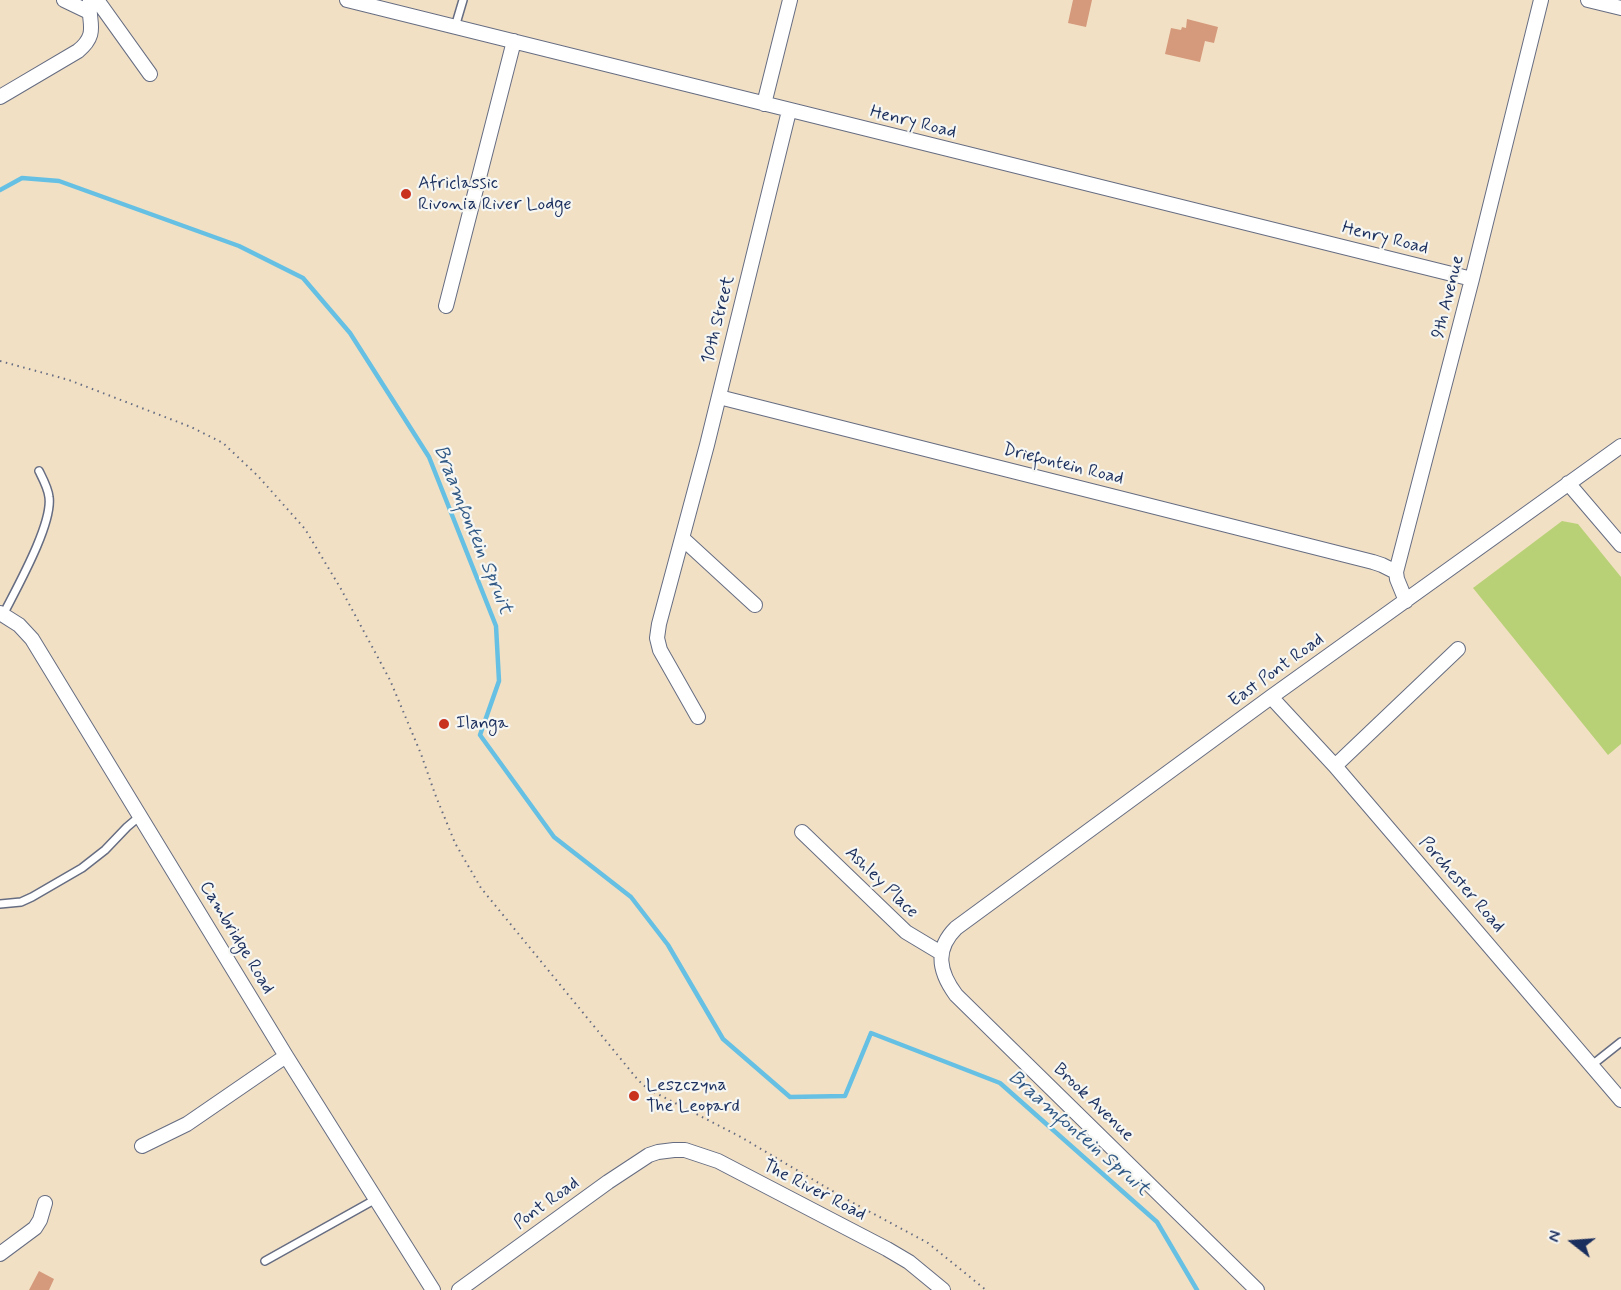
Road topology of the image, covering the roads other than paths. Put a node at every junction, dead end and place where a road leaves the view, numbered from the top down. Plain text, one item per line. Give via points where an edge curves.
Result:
1 (64, 0) edge
2 (347, 0) edge
3 (463, 0) edge
4 (790, 0) edge
5 (1541, 0) edge
6 (1588, 0) edge
7 (92, 4) edge
8 (1621, 8) edge
9 (455, 27) junction
10 (514, 41) junction
11 (150, 74) dead end
12 (0, 96) edge
13 (764, 104) junction
14 (789, 111) junction
15 (1472, 279) junction
16 (446, 306) dead end
17 (719, 397) junction
18 (1621, 446) edge
19 (39, 471) dead end
20 (1568, 483) junction
21 (682, 538) junction
22 (1621, 545) edge
23 (1396, 572) junction
24 (1407, 601) junction
25 (755, 605) dead end
26 (2, 614) edge
27 (1458, 650) dead end
28 (1271, 697) junction
29 (698, 717) dead end
30 (1335, 766) junction
31 (140, 816) junction
32 (802, 832) dead end
33 (0, 904) edge
34 (941, 953) junction
35 (1621, 1042) edge
36 (286, 1056) junction
37 (1592, 1065) junction
38 (1621, 1100) edge
39 (142, 1146) dead end
40 (658, 1152) joint
41 (376, 1199) junction
42 (45, 1203) dead end
43 (0, 1254) edge
44 (265, 1261) dead end
45 (433, 1290) edge
46 (459, 1290) edge
47 (943, 1290) edge
48 (1257, 1290) edge

1 - 7 street
2 - 9 street, Henry Road
3 - 9 lane
4 - 13 street
5 - 15 street, 9th Avenue
6 - 8 street
7 - 11 street
7 - 12 street via 92,31 85,45
9 - 10 street, Henry Road
10 - 13 street, Henry Road
10 - 16 street
13 - 14 street, Henry Road
14 - 15 street, Henry Road
14 - 17 street, 10th Street
15 - 23 street, 9th Avenue
17 - 21 street, 10th Street
17 - 23 street, Driefontein Road via 1373,562
18 - 20 street, East Pont Road
19 - 26 lane via 49,497 47,519
20 - 22 street
20 - 24 street, East Pont Road
21 - 25 street
21 - 29 street, 10th Street via 657,638 667,665
23 - 24 street
24 - 28 street, East Pont Road
26 - 31 street, Cambridge Road via 32,639
27 - 30 street
28 - 30 street, Porchester Road
28 - 34 street, East Pont Road via 956,928
30 - 37 street, Porchester Road
31 - 33 lane via 82,868 21,902
31 - 36 street, Cambridge Road
32 - 34 street, Ashley Place via 906,932
34 - 48 street, Brook Avenue via 943,974 956,995
35 - 37 lane
36 - 39 street via 187,1124
36 - 41 street, Cambridge Road
37 - 38 street, Porchester Road
40 - 46 street, Pont Road via 608,1182
40 - 47 street, The River Road via 686,1150 718,1161 887,1249
41 - 44 lane
41 - 45 street, Cambridge Road
42 - 43 street via 35,1228

